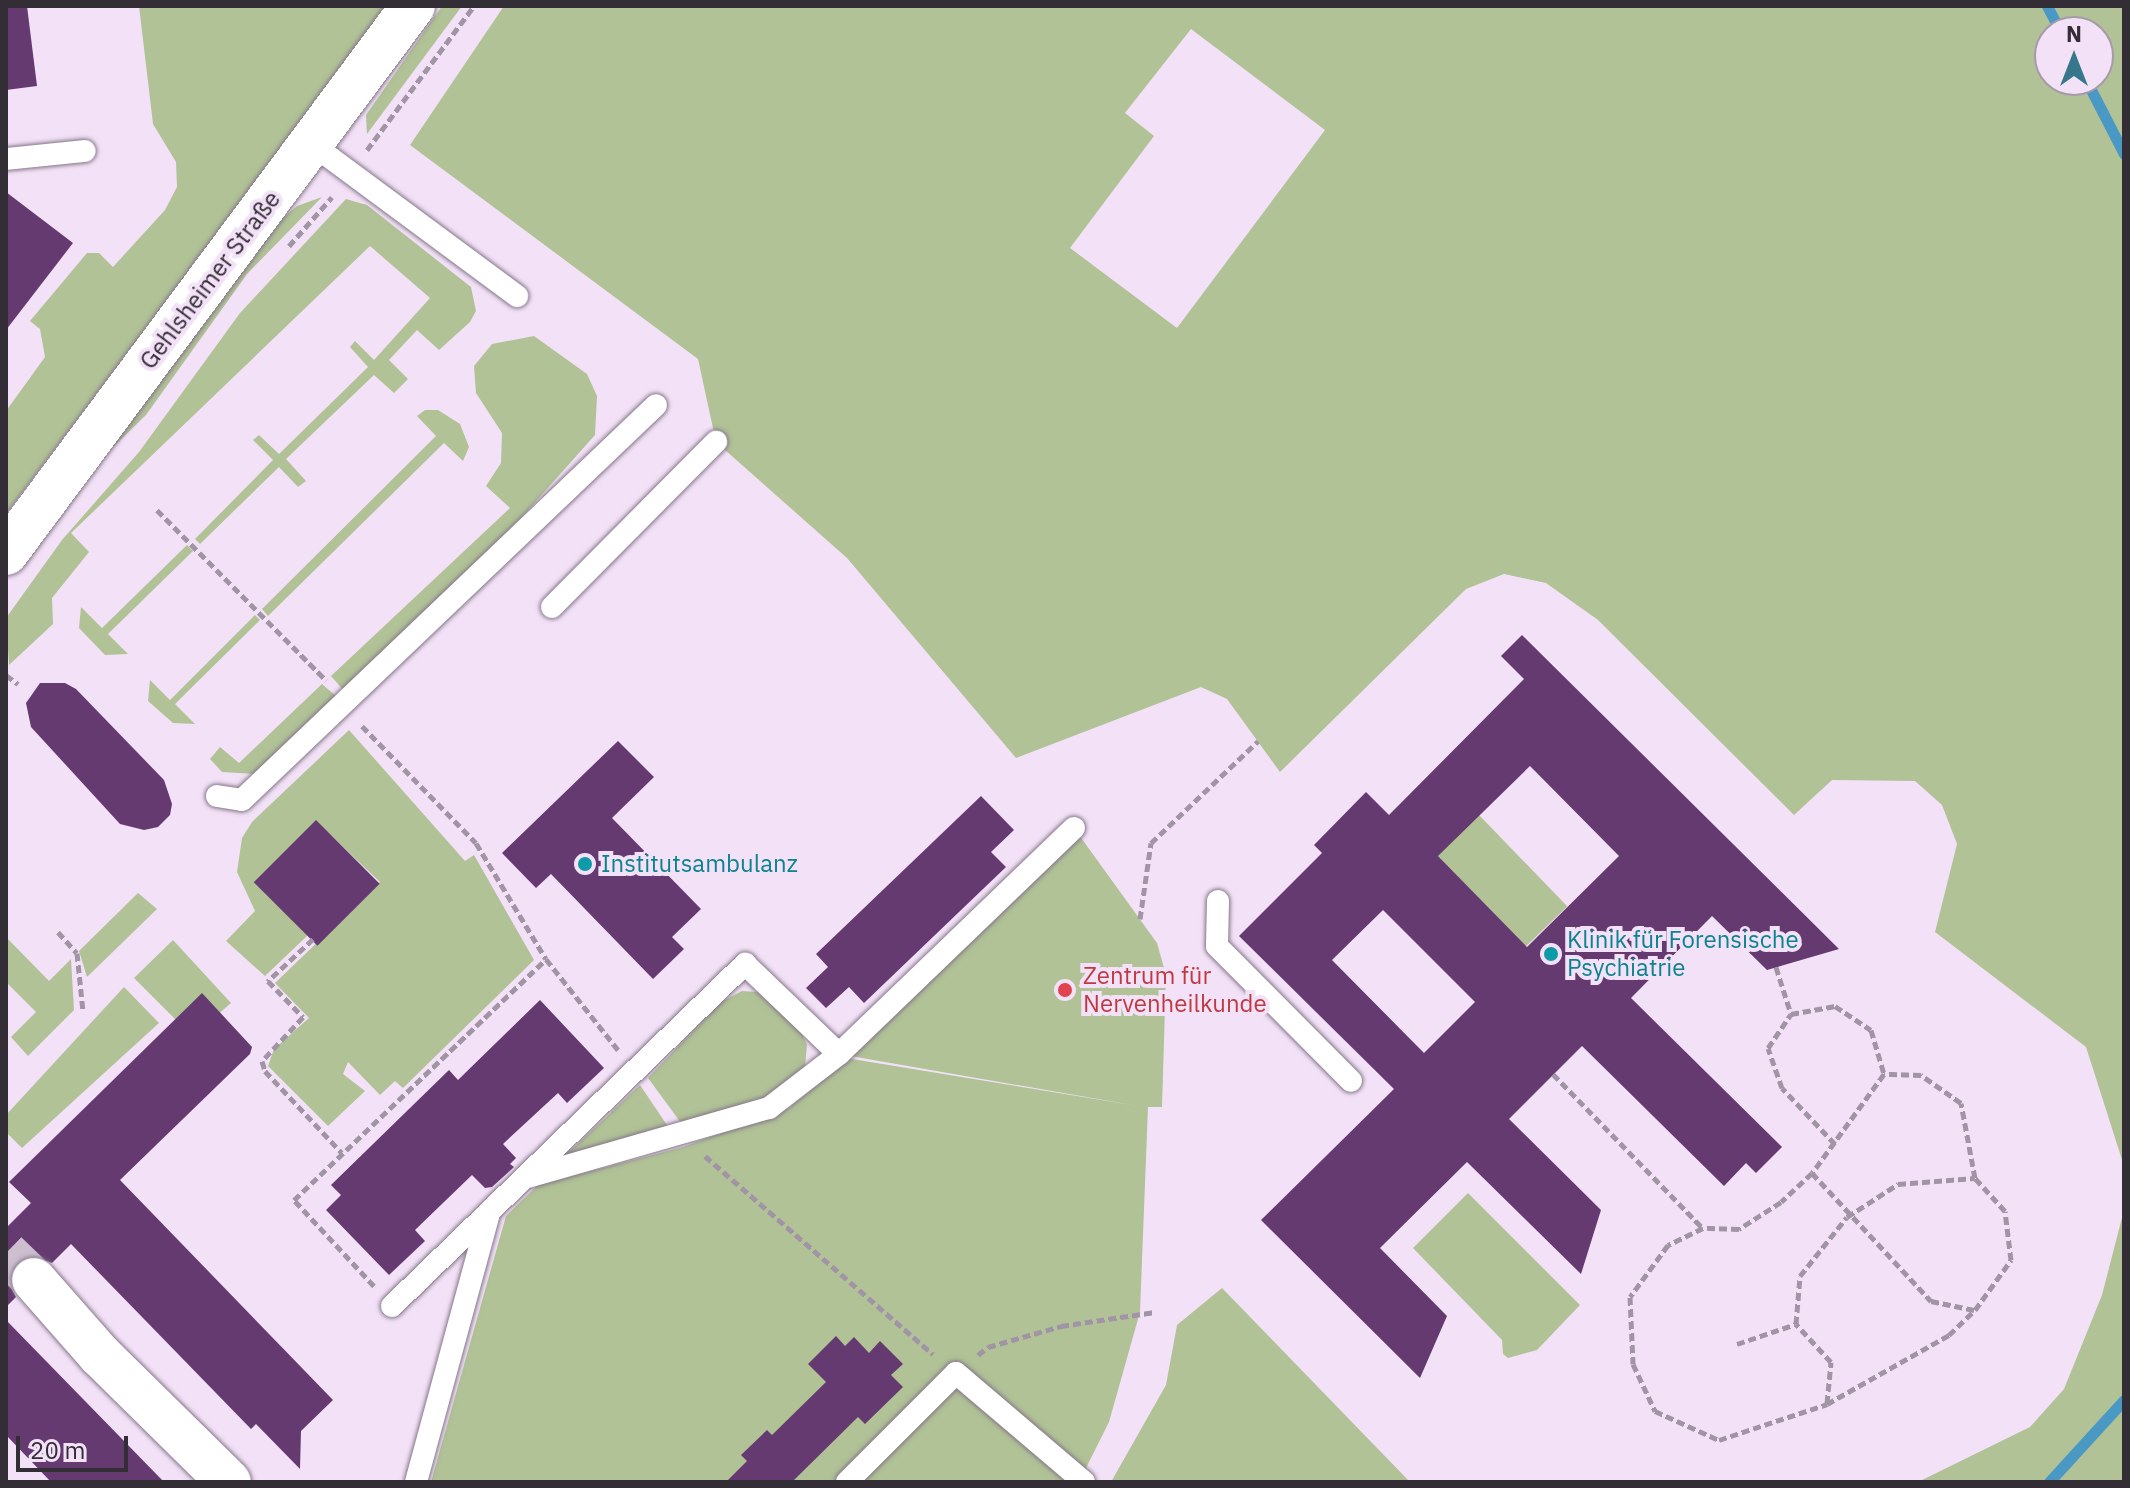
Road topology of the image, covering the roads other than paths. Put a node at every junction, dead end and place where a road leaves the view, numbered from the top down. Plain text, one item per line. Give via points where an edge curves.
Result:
1 (413, 6) edge
2 (313, 145) junction
3 (85, 151) dead end
4 (6, 159) edge
5 (517, 296) dead end
6 (656, 405) dead end
7 (716, 442) dead end
8 (6, 553) edge
9 (552, 607) dead end
10 (217, 796) dead end
11 (1074, 828) dead end
12 (1218, 901) dead end
13 (839, 1054) junction
14 (1351, 1081) dead end
15 (527, 1177) junction
16 (489, 1214) junction
17 (34, 1280) tunnel mouth
18 (392, 1306) road end
19 (229, 1482) edge
20 (416, 1482) edge
21 (847, 1482) edge
22 (1084, 1482) edge

1 - 2 street, Gehlsheimer Straße
2 - 5 lane
2 - 8 street, Gehlsheimer Straße
3 - 4 lane
6 - 10 lane via 242,800
7 - 9 lane
11 - 13 lane
12 - 14 lane via 1217,946
13 - 15 lane via 769,1108 682,1137
13 - 15 lane via 745,964
15 - 16 lane
16 - 18 lane
16 - 20 lane
17 - 19 street via 100,1355
21 - 22 lane via 956,1373

